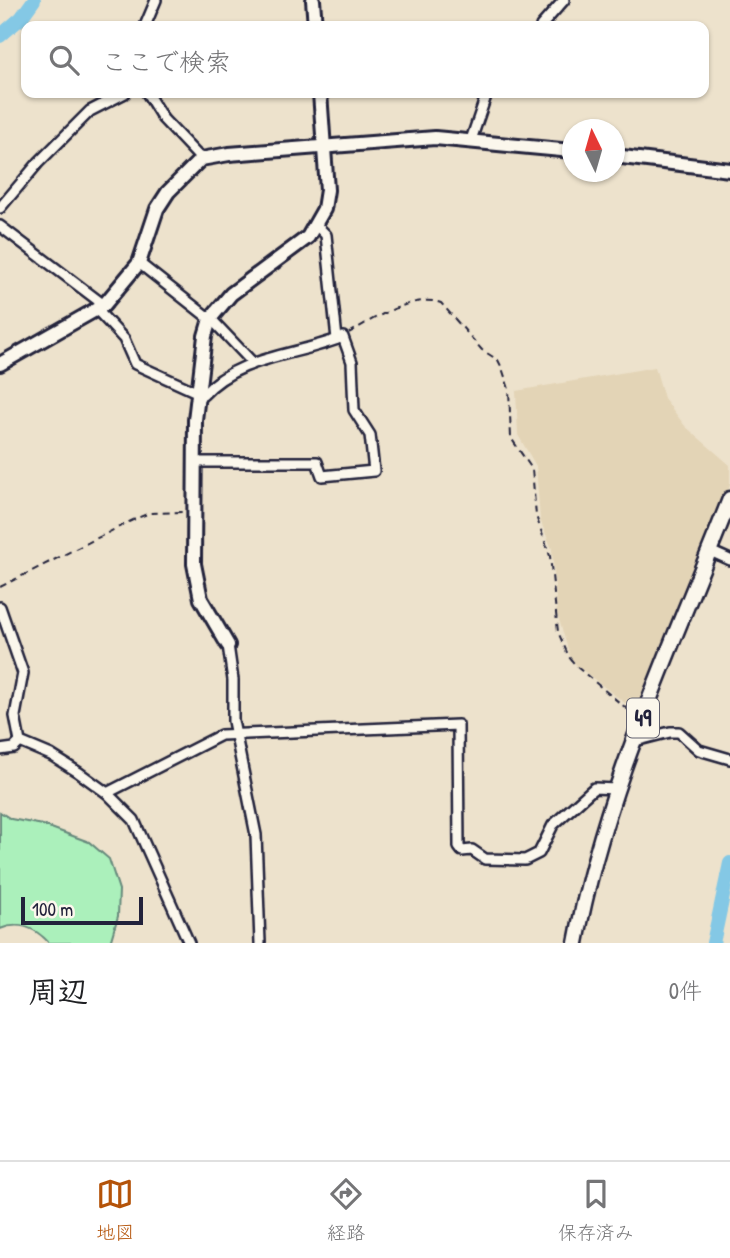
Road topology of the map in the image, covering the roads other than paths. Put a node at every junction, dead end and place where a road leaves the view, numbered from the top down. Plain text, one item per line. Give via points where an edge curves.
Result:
1 (156, 0) edge
2 (313, 0) edge
3 (564, 0) edge
4 (147, 21) edge
5 (315, 21) edge
6 (545, 21) edge
7 (115, 98) edge
8 (150, 98) edge
9 (320, 98) edge
10 (485, 98) edge
11 (471, 140) junction
12 (324, 147) junction
13 (562, 149) edge
14 (625, 157) edge
15 (201, 159) junction
16 (730, 170) edge
17 (0, 208) edge
18 (316, 225) junction
19 (0, 226) edge
20 (139, 263) junction
21 (101, 308) junction
22 (210, 319) junction
23 (340, 338) junction
24 (252, 362) junction
25 (0, 364) edge
26 (198, 393) junction
27 (195, 462) junction
28 (730, 499) edge
29 (710, 551) junction
30 (730, 561) edge
31 (0, 607) edge
32 (228, 645) joint
33 (235, 733) junction
34 (635, 741) junction
35 (20, 742) junction
36 (0, 750) edge
37 (730, 759) edge
38 (616, 789) junction
39 (107, 793) junction
40 (188, 943) edge
41 (260, 943) edge
42 (576, 943) edge

1 - 4 street
2 - 5 street
3 - 6 street
7 - 17 street via 90,111
8 - 15 street via 163,119
9 - 12 street
10 - 11 street
11 - 12 street via 435,138
11 - 13 street
12 - 15 street
12 - 18 street via 327,190
14 - 16 street
15 - 20 street via 157,209
18 - 22 street via 291,251 230,295
18 - 23 street via 326,235
19 - 21 street
20 - 21 street
20 - 22 street
21 - 25 street
21 - 26 street via 124,339 135,364
22 - 24 street
22 - 26 street
23 - 24 street
23 - 27 street via 352,362 354,410 370,435 374,471 322,476 317,462
24 - 26 street via 217,379 203,395
26 - 27 street
27 - 32 street via 195,582
28 - 29 main road, 49
29 - 30 street
29 - 34 main road, 49
31 - 35 street via 23,673 15,716
32 - 33 street
33 - 38 street via 458,725 459,847 485,859 525,860 539,853 553,825 594,788
33 - 39 street via 221,735
33 - 41 street via 256,835
34 - 37 street via 679,732 699,750
34 - 38 main road, 49
35 - 36 street
35 - 39 street via 51,755
38 - 42 main road, 49 via 591,869
39 - 40 street via 134,820

